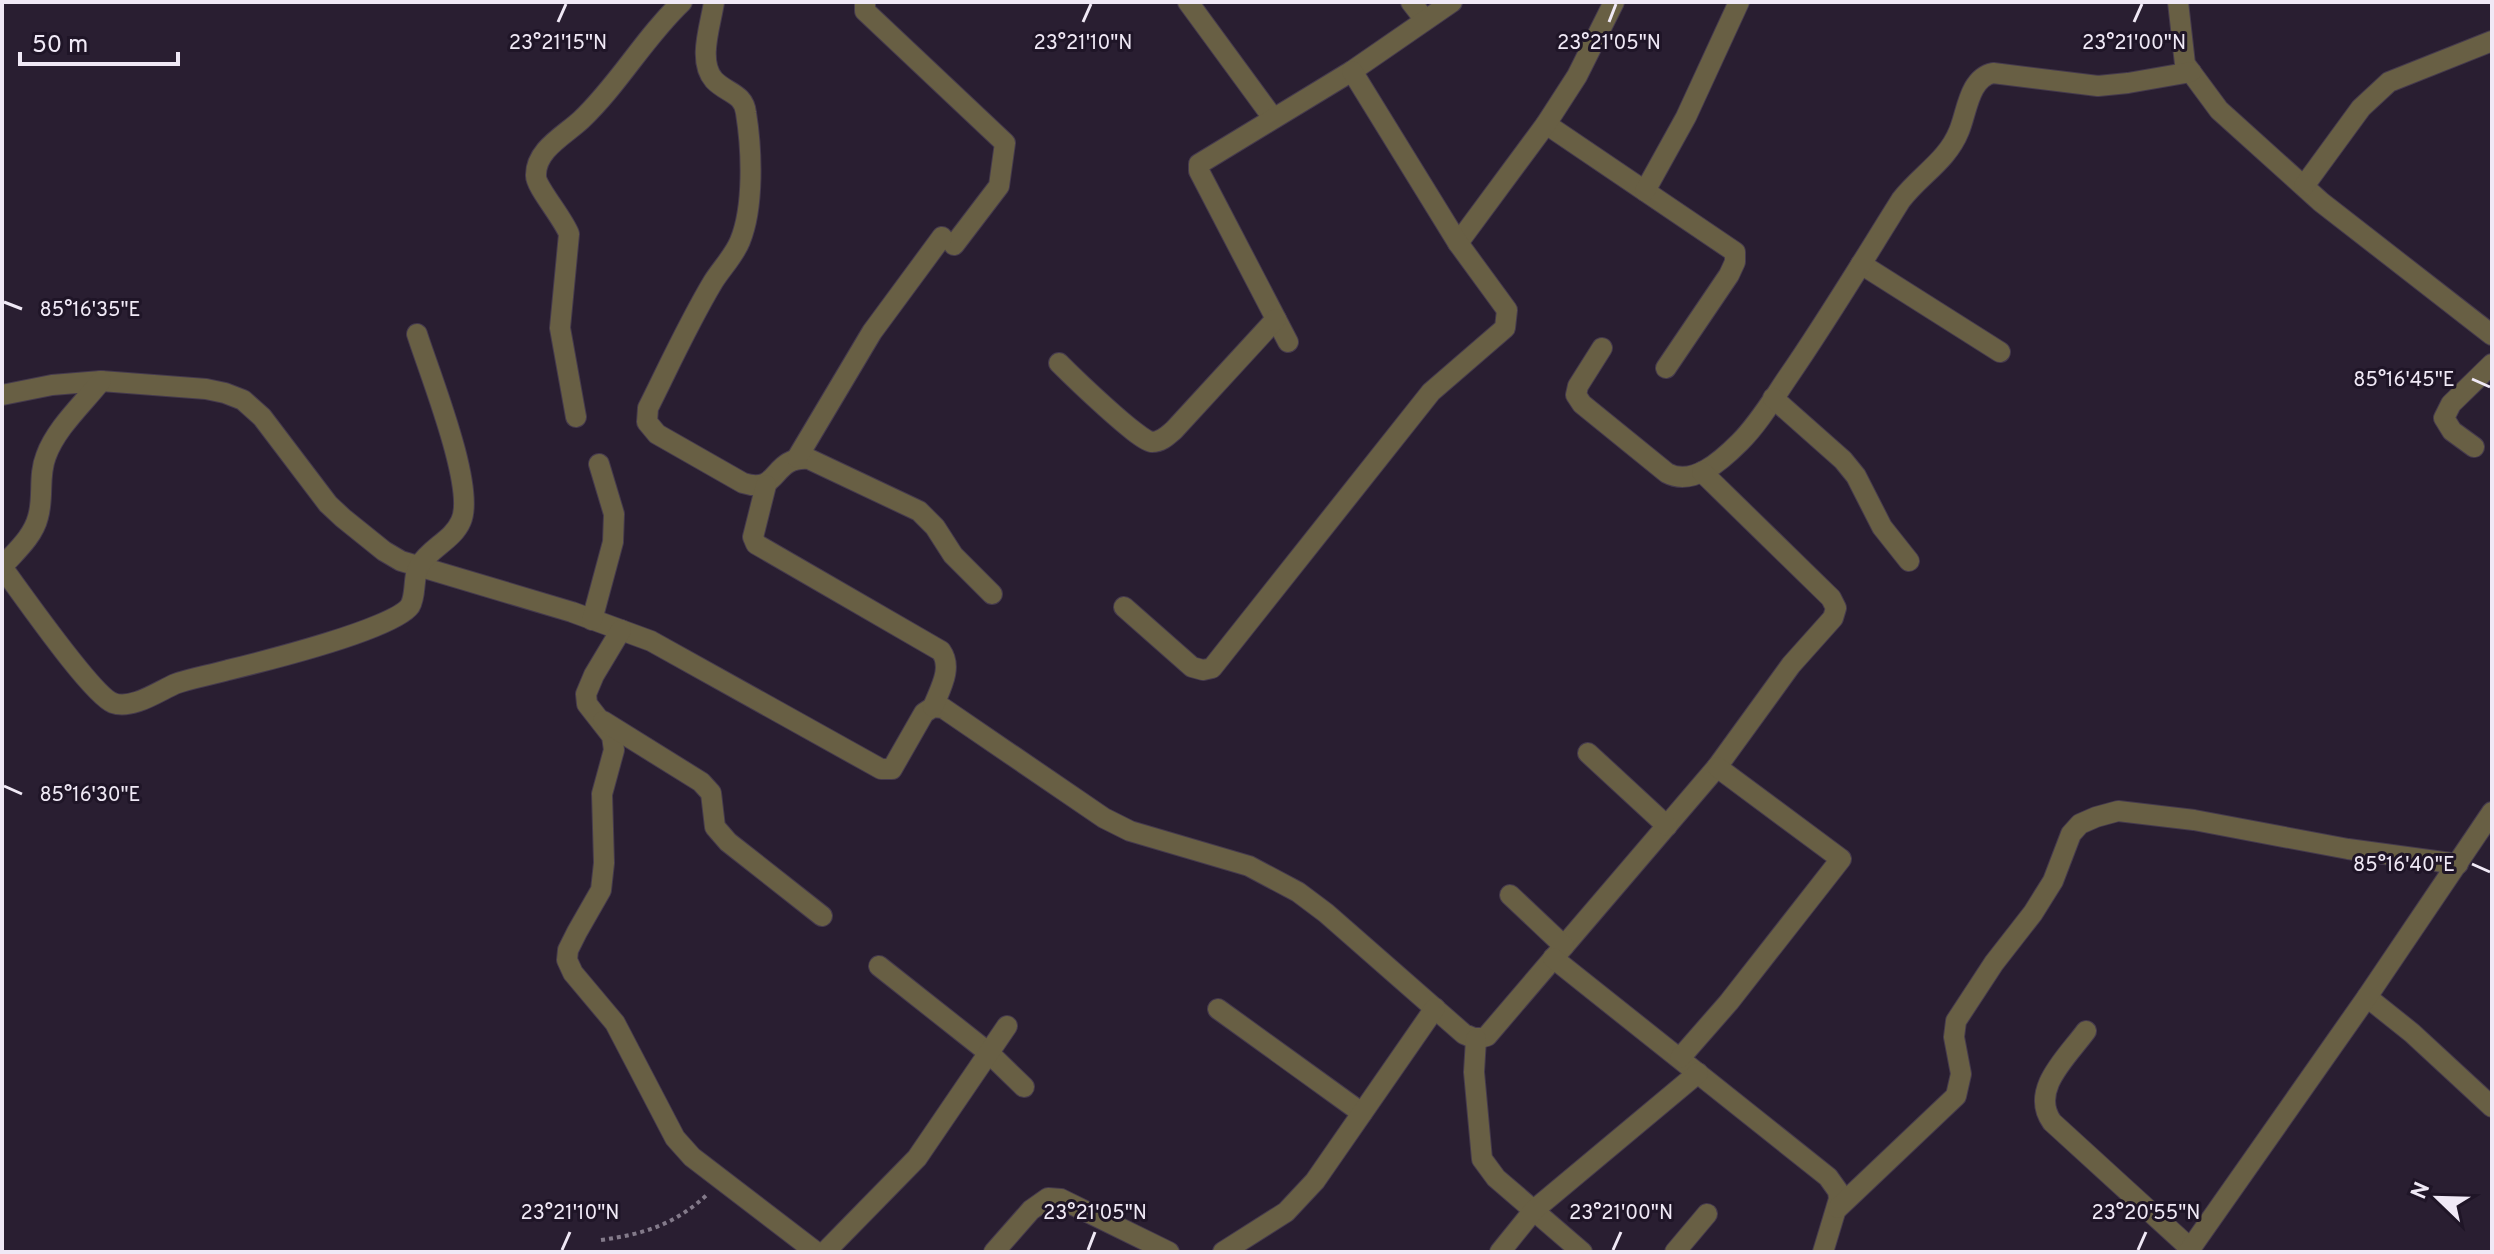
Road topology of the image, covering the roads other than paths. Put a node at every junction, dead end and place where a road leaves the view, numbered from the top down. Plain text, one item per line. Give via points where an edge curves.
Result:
1 (682, 2) edge
2 (714, 2) edge
3 (865, 2) edge
4 (1188, 2) edge
5 (1411, 2) edge
6 (1452, 2) edge
7 (1614, 2) edge
8 (1739, 2) edge
9 (2178, 2) edge
10 (1425, 20) junction
11 (2492, 41) edge
12 (1352, 71) junction
13 (2191, 72) junction
14 (1273, 118) junction
15 (1546, 124) junction
16 (2304, 186) junction
17 (1645, 191) junction
18 (1458, 243) junction
19 (1861, 264) junction
20 (1276, 319) junction
21 (417, 334) dead end
22 (2492, 335) edge
23 (1288, 342) dead end
24 (1602, 348) dead end
25 (2000, 352) dead end
26 (1059, 363) dead end
27 (2492, 364) edge
28 (1666, 368) dead end
29 (101, 381) junction
30 (2, 395) edge
31 (1773, 398) junction
32 (576, 417) dead end
33 (2474, 447) dead end
34 (797, 458) junction
35 (599, 464) dead end
36 (1702, 472) junction
37 (766, 485) junction
38 (1909, 561) dead end
39 (2, 567) edge
40 (427, 568) junction
41 (992, 594) dead end
42 (1124, 607) dead end
43 (592, 620) junction
44 (621, 630) junction
45 (933, 707) junction
46 (597, 718) junction
47 (1588, 753) dead end
48 (1717, 767) junction
49 (2492, 812) edge
50 (1667, 826) junction
51 (2458, 864) junction
52 (1510, 895) dead end
53 (822, 916) dead end
54 (1558, 952) junction
55 (879, 966) dead end
56 (2367, 997) junction
57 (1435, 1008) junction
58 (1218, 1009) dead end
59 (1007, 1026) dead end
60 (2086, 1031) dead end
61 (1476, 1039) junction
62 (989, 1053) junction
63 (1680, 1058) junction
64 (1698, 1073) junction
65 (1024, 1087) dead end
66 (2492, 1107) edge
67 (1362, 1113) junction
68 (1838, 1208) junction
69 (1534, 1210) junction
70 (1707, 1214) dead end
71 (2190, 1251) edge
72 (816, 1252) edge
73 (825, 1252) edge
74 (994, 1252) edge
75 (1169, 1252) edge
76 (1223, 1252) edge
77 (1500, 1252) edge
78 (1582, 1252) edge
79 (1675, 1252) edge
80 (1823, 1252) edge

1 - 32 street via 582,118 551,145 537,168 536,179 569,234 560,328
2 - 37 street via 706,55 710,73 741,97 746,110 750,176 745,227 648,408 647,422 657,434 743,483
3 - 34 street via 865,11 1005,143 999,186 872,332
4 - 14 street
5 - 10 street
6 - 10 street
7 - 15 street
8 - 17 street
9 - 13 street via 2182,49
10 - 12 street
11 - 16 street via 2389,82 2370,96
12 - 14 street
12 - 18 street
13 - 16 street via 2219,110
13 - 19 street via 2098,86 1986,75 1973,90 1946,154 1912,186
14 - 20 street via 1198,167
15 - 17 street
15 - 18 street
16 - 22 street
17 - 28 street via 1732,248 1736,256
18 - 42 street via 1507,310 1505,328 1431,392 1212,668 1192,667
19 - 25 street
19 - 31 street
20 - 23 street
20 - 26 street via 1174,430 1153,442
21 - 40 street via 458,460 465,503 460,525
24 - 36 street via 1578,386 1582,404 1667,473 1682,478
27 - 33 street via 2451,404 2444,418
29 - 30 street
29 - 39 street via 47,452 35,528
29 - 40 street via 206,389 243,400 343,518 384,551
31 - 36 street via 1743,440
31 - 38 street via 1850,468 1882,527
34 - 37 street via 786,462
34 - 41 street via 821,463 919,511
35 - 43 street via 614,514 613,542
36 - 48 street via 1836,608
37 - 45 street via 753,537 756,544 941,651 946,671
39 - 40 street via 72,661 106,699 119,704 397,617 411,604
40 - 43 street
43 - 44 street
44 - 45 street via 698,666 881,769 892,769 924,713
44 - 46 street via 586,694
45 - 57 street via 958,716 1104,818 1130,831 1249,866 1298,892
46 - 53 street via 701,782 711,793 715,827 728,842
46 - 72 street via 612,736 614,750 602,794 601,890 567,960 615,1023 675,1138 692,1157
47 - 50 street
48 - 50 street
48 - 63 street via 1841,859
49 - 51 street
50 - 54 street
51 - 56 street
51 - 68 street via 2118,811 2080,824 2033,913 1956,1021 1961,1074 1956,1096
52 - 54 street
54 - 61 street via 1487,1036
54 - 63 street
55 - 62 street
56 - 66 street
56 - 71 street
57 - 61 street
57 - 67 street
58 - 67 street
59 - 62 street
60 - 71 street via 2046,1085 2045,1112
61 - 69 street via 1482,1159
62 - 65 street
62 - 73 street via 917,1158
63 - 64 street
64 - 68 street via 1828,1177 1838,1191
64 - 69 street
67 - 76 street via 1315,1181 1286,1212
68 - 80 street
69 - 77 street
69 - 78 street
70 - 79 street
74 - 75 street via 1048,1198 1061,1199

